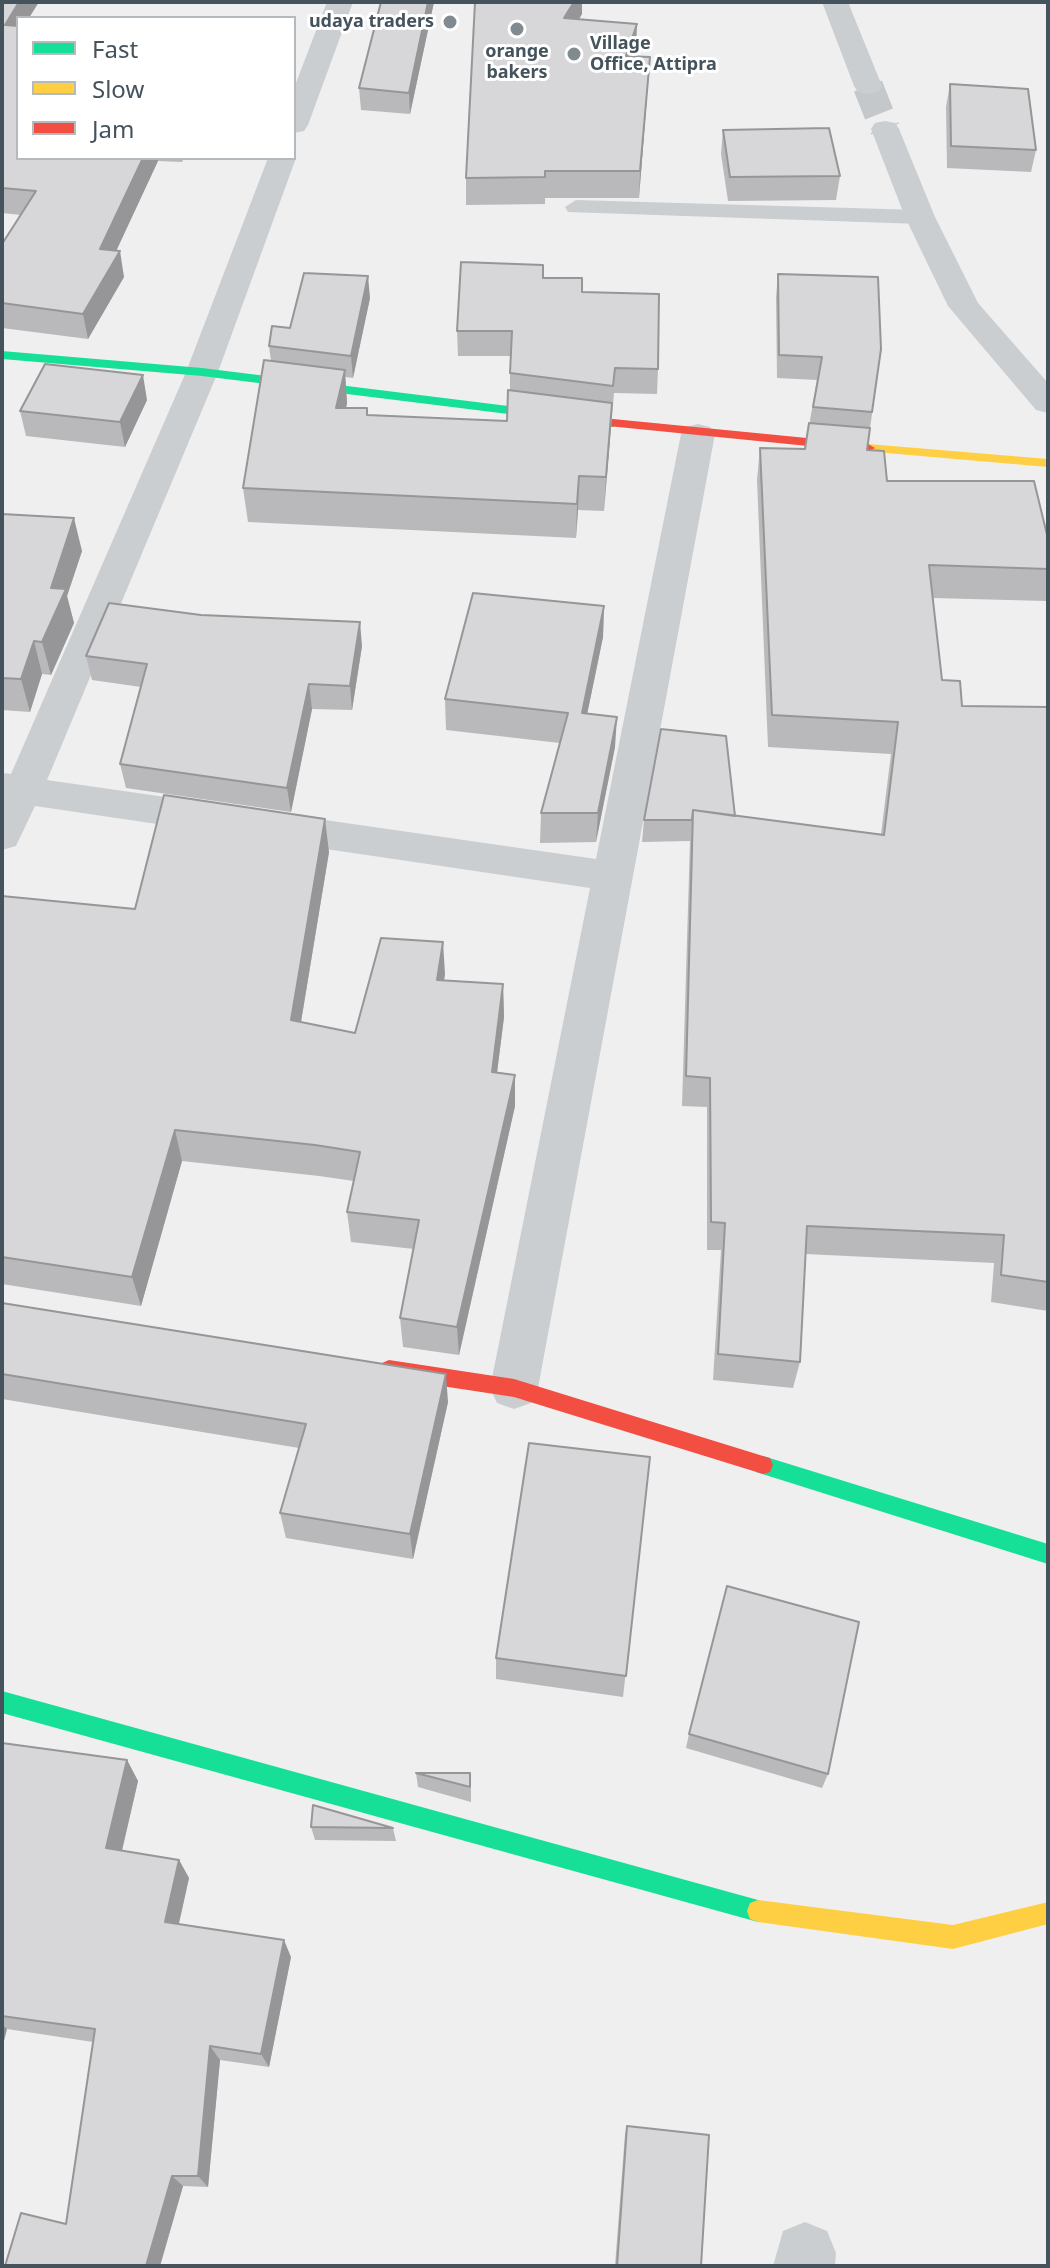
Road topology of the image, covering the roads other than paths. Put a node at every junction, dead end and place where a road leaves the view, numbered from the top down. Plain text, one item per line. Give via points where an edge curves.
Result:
1 (340, 2) edge
2 (835, 2) edge
3 (868, 86) tunnel mouth
4 (296, 120) edge
5 (885, 129) tunnel mouth
6 (281, 160) edge
7 (576, 207) dead end
8 (920, 217) junction
9 (2, 355) edge
10 (202, 372) junction
11 (1048, 403) edge
12 (698, 434) junction
13 (1048, 463) edge
14 (13, 789) edge
15 (2, 836) edge
16 (613, 876) junction
17 (374, 1366) edge
18 (514, 1388) junction
19 (1048, 1554) edge
20 (2, 1702) edge
21 (1048, 1913) edge

1 - 4 street
2 - 3 street
5 - 8 street
6 - 10 street
7 - 8 lane
8 - 11 street via 964,306
9 - 10 street
10 - 12 street
10 - 14 street
12 - 13 street
12 - 16 street
14 - 15 street
14 - 16 street
16 - 18 street
17 - 18 street
18 - 19 street
20 - 21 street via 771,1915 953,1937

